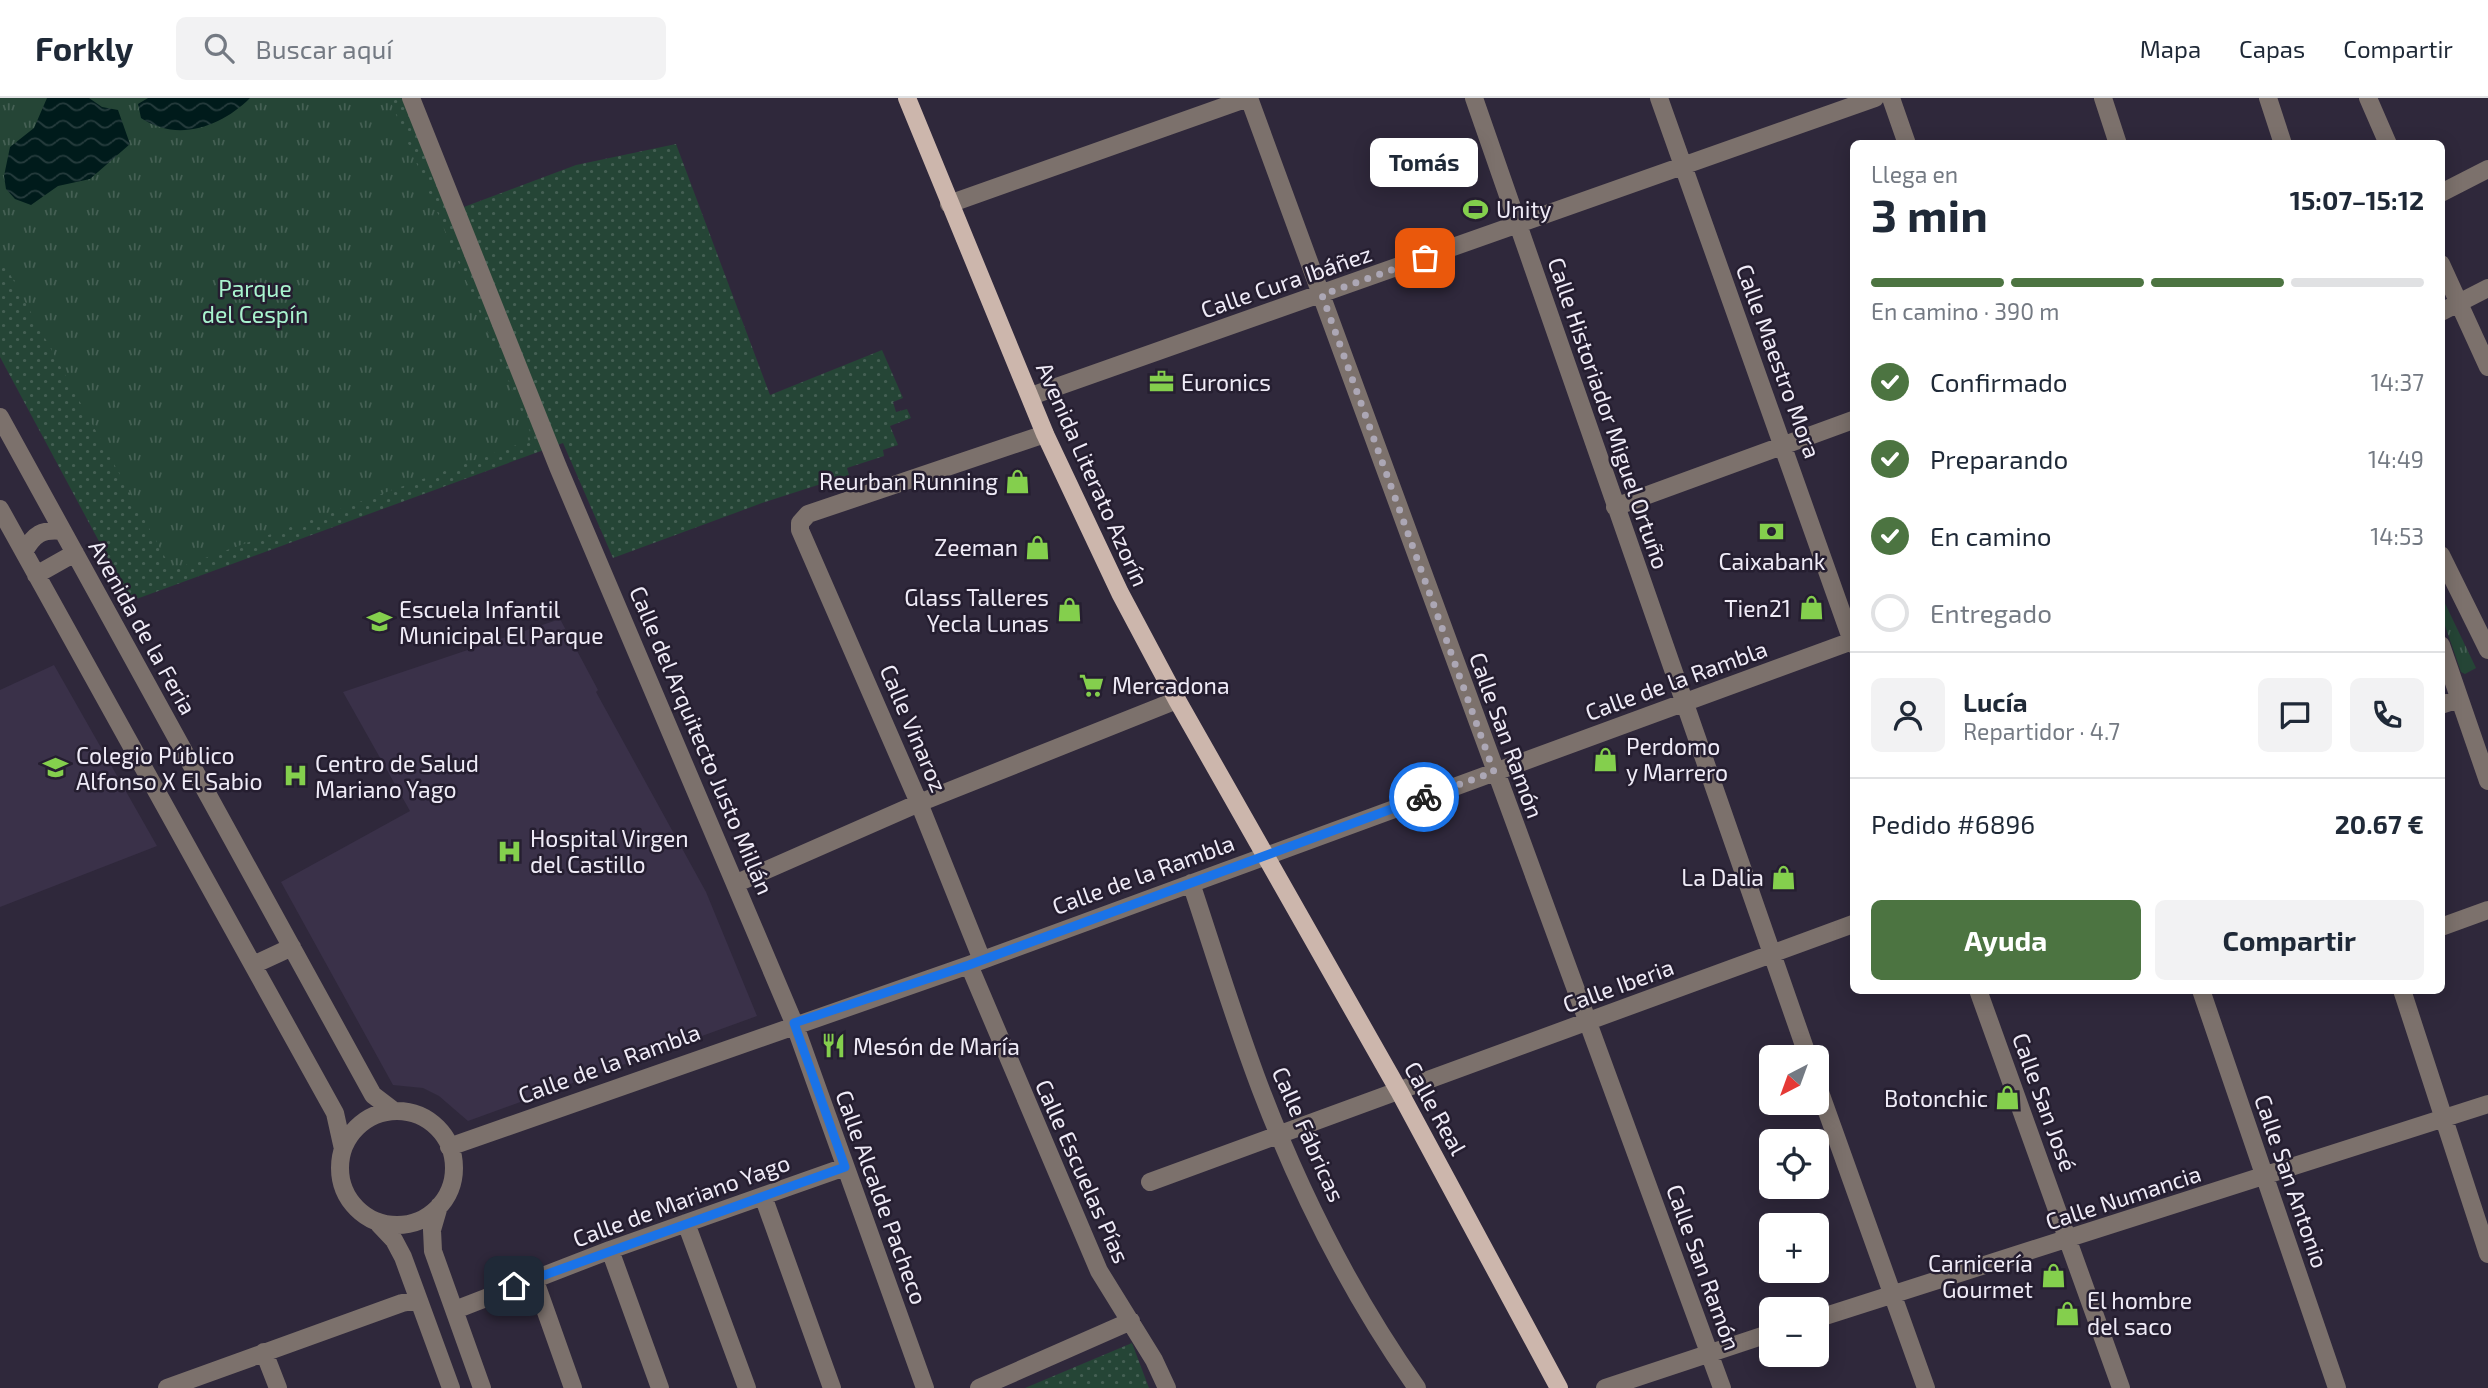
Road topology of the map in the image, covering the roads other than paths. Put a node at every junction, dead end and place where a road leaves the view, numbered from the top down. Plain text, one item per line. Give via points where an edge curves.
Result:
1 (411, 98) edge
2 (907, 98) edge
3 (1249, 98) edge
4 (1474, 98) edge
5 (1659, 98) edge
6 (1875, 98) edge
7 (1891, 98) edge
8 (2103, 98) edge
9 (2268, 98) edge
10 (2368, 98) edge
11 (1906, 140) edge
12 (2117, 140) edge
13 (2282, 140) edge
14 (2386, 140) edge
15 (1683, 167) junction
16 (2488, 169) edge
17 (2445, 191) edge
18 (949, 204) junction
19 (1518, 224) junction
20 (2445, 273) edge
21 (2488, 288) edge
22 (1322, 295) junction
23 (2458, 304) junction
24 (2445, 310) edge
25 (2488, 368) edge
26 (1031, 396) junction
27 (0, 417) edge
28 (1850, 421) edge
29 (1045, 434) junction
30 (1783, 446) junction
31 (1615, 507) junction
32 (0, 509) edge
33 (62, 531) junction
34 (24, 552) junction
35 (75, 553) junction
36 (2445, 563) edge
37 (36, 575) junction
38 (1848, 613) edge
39 (1850, 644) edge
40 (2488, 650) edge
41 (2445, 657) edge
42 (2459, 699) junction
43 (1177, 700) junction
44 (1684, 704) junction
45 (2445, 704) edge
46 (1494, 772) junction
47 (2488, 781) edge
48 (919, 803) junction
49 (1267, 854) junction
50 (737, 883) junction
51 (1191, 883) junction
52 (2488, 910) edge
53 (1850, 925) edge
54 (2445, 926) edge
55 (292, 947) junction
56 (1772, 954) junction
57 (975, 962) junction
58 (253, 965) junction
59 (1979, 994) edge
60 (2202, 994) edge
61 (2403, 994) edge
62 (1586, 1022) junction
63 (794, 1023) junction
64 (1804, 1045) edge
65 (1399, 1091) junction
66 (2488, 1104) edge
67 (394, 1111) junction
68 (1828, 1115) edge
69 (2442, 1118) junction
70 (1279, 1135) junction
71 (449, 1147) junction
72 (343, 1149) junction
73 (845, 1167) junction
74 (2264, 1178) junction
75 (1150, 1182) dead end
76 (763, 1196) junction
77 (439, 1206) junction
78 (377, 1222) junction
79 (686, 1223) junction
80 (2069, 1240) junction
81 (610, 1250) junction
82 (2488, 1254) edge
83 (534, 1278) junction
84 (1893, 1295) junction
85 (419, 1300) junction
86 (455, 1310) junction
87 (1829, 1315) edge
88 (1131, 1321) junction
89 (1759, 1337) edge
90 (264, 1352) junction
91 (1709, 1353) junction
92 (167, 1388) edge
93 (278, 1388) edge
94 (451, 1388) edge
95 (482, 1388) edge
96 (573, 1388) edge
97 (660, 1388) edge
98 (747, 1388) edge
99 (832, 1388) edge
100 (925, 1388) edge
101 (979, 1388) edge
102 (1167, 1388) edge
103 (1417, 1388) edge
104 (1559, 1388) edge
105 (1605, 1388) edge
106 (1723, 1388) edge
107 (1926, 1388) edge
108 (2121, 1388) edge
109 (2337, 1388) edge

1 - 50 street, Calle del Arquitecto Justo Millán via 562,477
2 - 18 main road, Avenida Literato Azorín
3 - 18 street
3 - 22 street, Calle San Ramón
4 - 19 street, Calle Historiador Miguel Ortuño
5 - 15 street, Calle Maestro Mora
6 - 15 street, Calle Cura Ibáñez
7 - 11 street
8 - 12 street
9 - 13 street
10 - 14 street
15 - 19 street, Calle Cura Ibáñez
15 - 30 street, Calle Maestro Mora
16 - 17 street
18 - 26 main road, Avenida Literato Azorín
19 - 22 street, Calle Cura Ibáñez
19 - 31 street, Calle Historiador Miguel Ortuño
20 - 23 street
21 - 23 street
22 - 26 street, Calle Cura Ibáñez
22 - 46 street, Calle San Ramón
23 - 24 street
23 - 25 street
26 - 29 main road, Avenida Literato Azorín
27 - 33 street, Avenida de la Feria
28 - 30 street
29 - 43 main road, Avenida Literato Azorín
29 - 48 street, Calle Vinaroz via 803,517 800,530
30 - 31 street
30 - 38 street, Calle Maestro Mora
31 - 44 street, Calle Historiador Miguel Ortuño
32 - 34 street
33 - 34 street via 47,529 36,534
33 - 35 street, Avenida de la Feria
34 - 37 street
35 - 37 street
35 - 55 street, Avenida de la Feria
36 - 40 street
37 - 58 street
39 - 44 street, Calle de la Rambla
41 - 42 street
42 - 45 street
42 - 47 street
43 - 48 street
43 - 49 main road, Avenida Literato Azorín
44 - 46 street, Calle de la Rambla
44 - 56 street, Calle Historiador Miguel Ortuño
46 - 49 street, Calle de la Rambla
46 - 62 street, Calle San Ramón
48 - 50 street
48 - 57 street, Calle Vinaroz
49 - 51 street, Calle de la Rambla
49 - 65 main road, Calle Real
50 - 63 street, Calle del Arquitecto Justo Millán
51 - 57 street, Calle de la Rambla
51 - 70 street, Calle Fábricas
52 - 54 street
53 - 56 street, Calle Iberia
55 - 58 street
55 - 67 street, Avenida de la Feria via 373,1095
56 - 62 street, Calle Iberia
56 - 64 street, Calle Historiador Miguel Ortuño
57 - 63 street, Calle de la Rambla
57 - 88 street, Calle Escuelas Pías via 1099,1271
58 - 72 street via 335,1113
59 - 80 street, Calle San José
60 - 74 street, Calle San Antonio
61 - 69 street
62 - 65 street, Calle Iberia
62 - 91 street, Calle San Ramón
63 - 71 street, Calle de la Rambla
63 - 73 street, Calle Alcalde Pacheco
65 - 70 street, Calle Iberia
65 - 104 main road, Calle Real
66 - 69 street, Calle Numancia
67 - 71 street via 428,1121
67 - 72 street via 362,1122
68 - 84 street
69 - 74 street, Calle Numancia
69 - 82 street
70 - 75 street, Calle Iberia
70 - 103 street, Calle Fábricas via 1352,1287
71 - 77 street via 453,1178
72 - 78 street via 340,1166 345,1192 361,1213
73 - 76 street, Calle de Mariano Yago
73 - 100 street, Calle Alcalde Pacheco
74 - 80 street, Calle Numancia
74 - 109 street, Calle San Antonio
76 - 79 street, Calle de Mariano Yago
76 - 99 street
77 - 78 street via 410,1224
77 - 86 street via 432,1230 433,1251
78 - 85 street via 394,1240
79 - 81 street, Calle de Mariano Yago
79 - 98 street
80 - 84 street, Calle Numancia
80 - 108 street, Calle San José
81 - 83 street, Calle de Mariano Yago
81 - 97 street
83 - 86 street, Calle de Mariano Yago
83 - 96 street
84 - 87 street, Calle Numancia
84 - 107 street
85 - 90 street
85 - 94 street
86 - 95 street
88 - 101 street
88 - 102 street, Calle Escuelas Pías
89 - 91 street
90 - 92 street
90 - 93 street
91 - 105 street
91 - 106 street, Calle San Ramón

